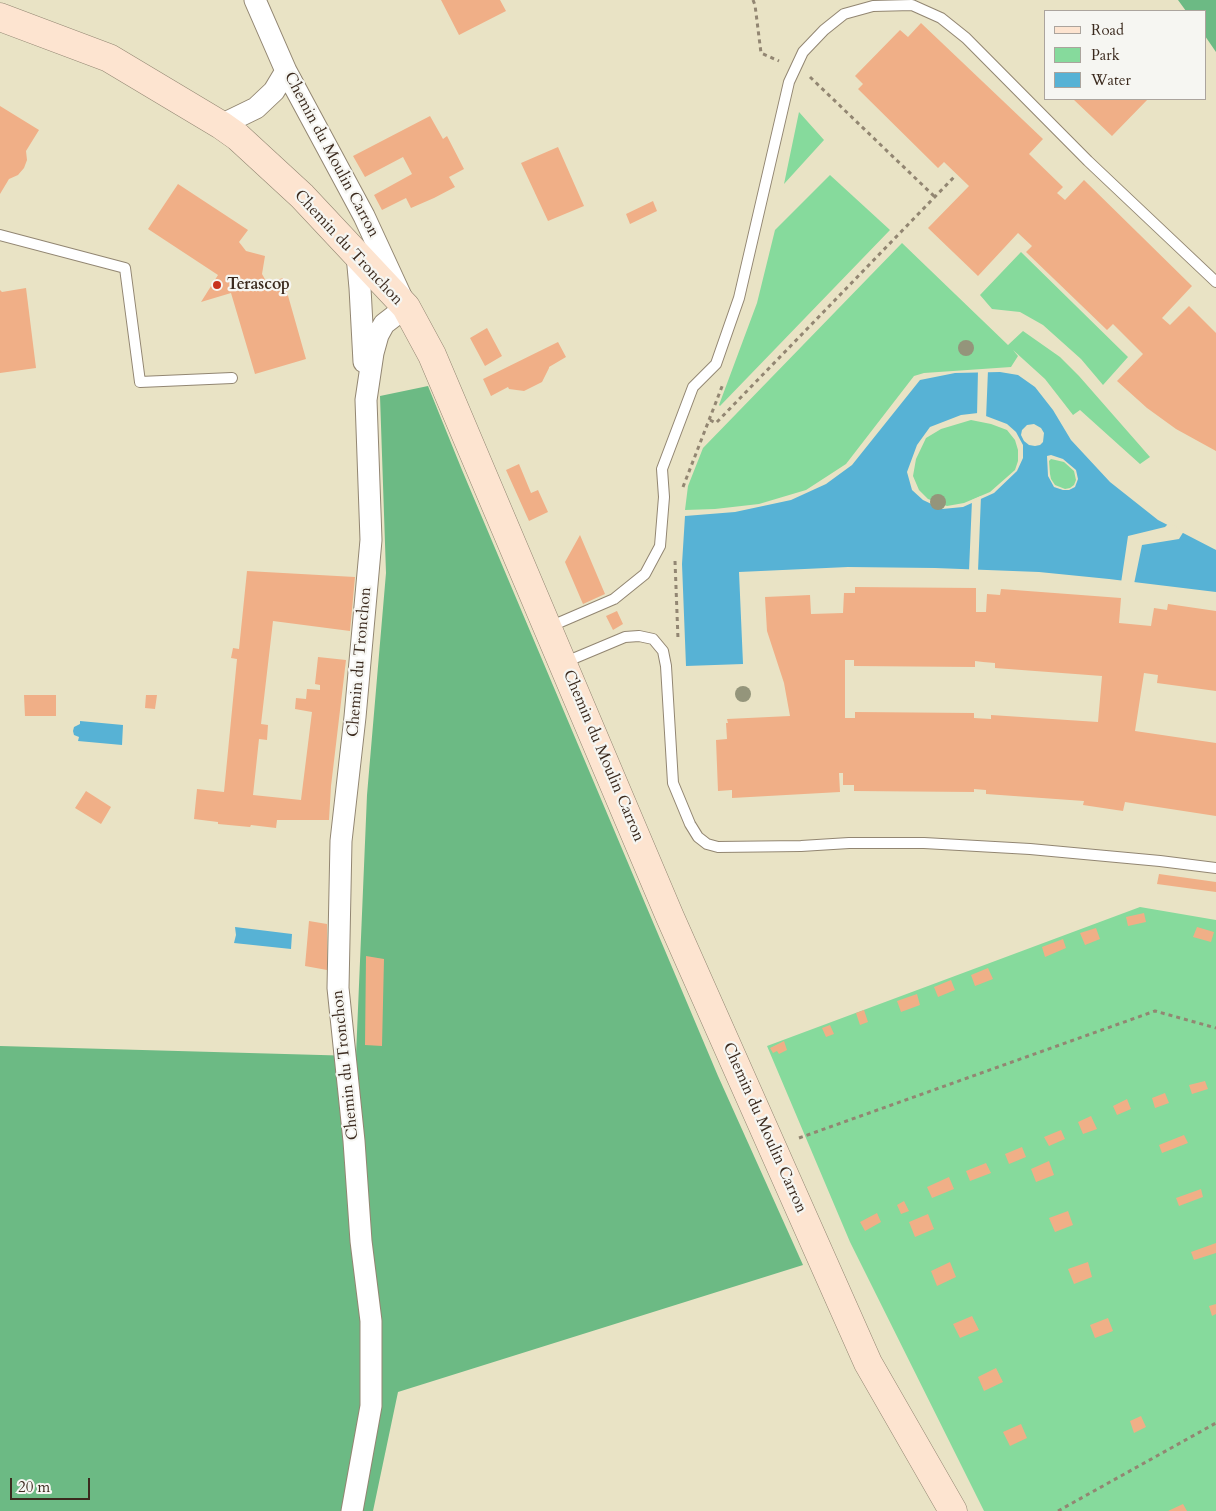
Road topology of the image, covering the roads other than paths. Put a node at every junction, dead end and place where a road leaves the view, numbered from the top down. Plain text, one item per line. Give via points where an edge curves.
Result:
1 (255, 0) edge
2 (7, 22) edge
3 (286, 72) junction
4 (221, 125) junction
5 (0, 234) edge
6 (357, 255) junction
7 (1216, 282) edge
8 (406, 307) junction
9 (232, 378) dead end
10 (366, 400) junction
11 (548, 627) junction
12 (564, 663) junction
13 (1216, 868) edge
14 (352, 1511) edge
15 (953, 1511) edge

1 - 3 street, Chemin du Moulin Carron
2 - 4 street, Chemin du Tronchon via 109,58
3 - 4 street via 274,91 256,108
3 - 8 street, Chemin du Moulin Carron via 364,216
4 - 6 street, Chemin du Tronchon via 302,196
5 - 9 lane via 125,268 140,382
6 - 8 street, Chemin du Tronchon
6 - 10 street
7 - 11 lane via 1088,161 966,38 941,18 912,5 874,6 844,14 803,52 789,82 739,298 716,364 693,387 662,469 664,497 660,546 645,574 614,599
8 - 10 street, Chemin du Tronchon via 384,324 378,335
8 - 11 street, Chemin du Moulin Carron via 432,355
10 - 14 street, Chemin du Tronchon via 371,540 342,840 338,979 371,1321 371,1406
11 - 12 street, Chemin du Moulin Carron
12 - 13 lane via 625,637 653,639 663,651 673,783 690,824 707,844 718,847 849,843 1030,848
12 - 15 street, Chemin du Moulin Carron via 670,916 868,1363

